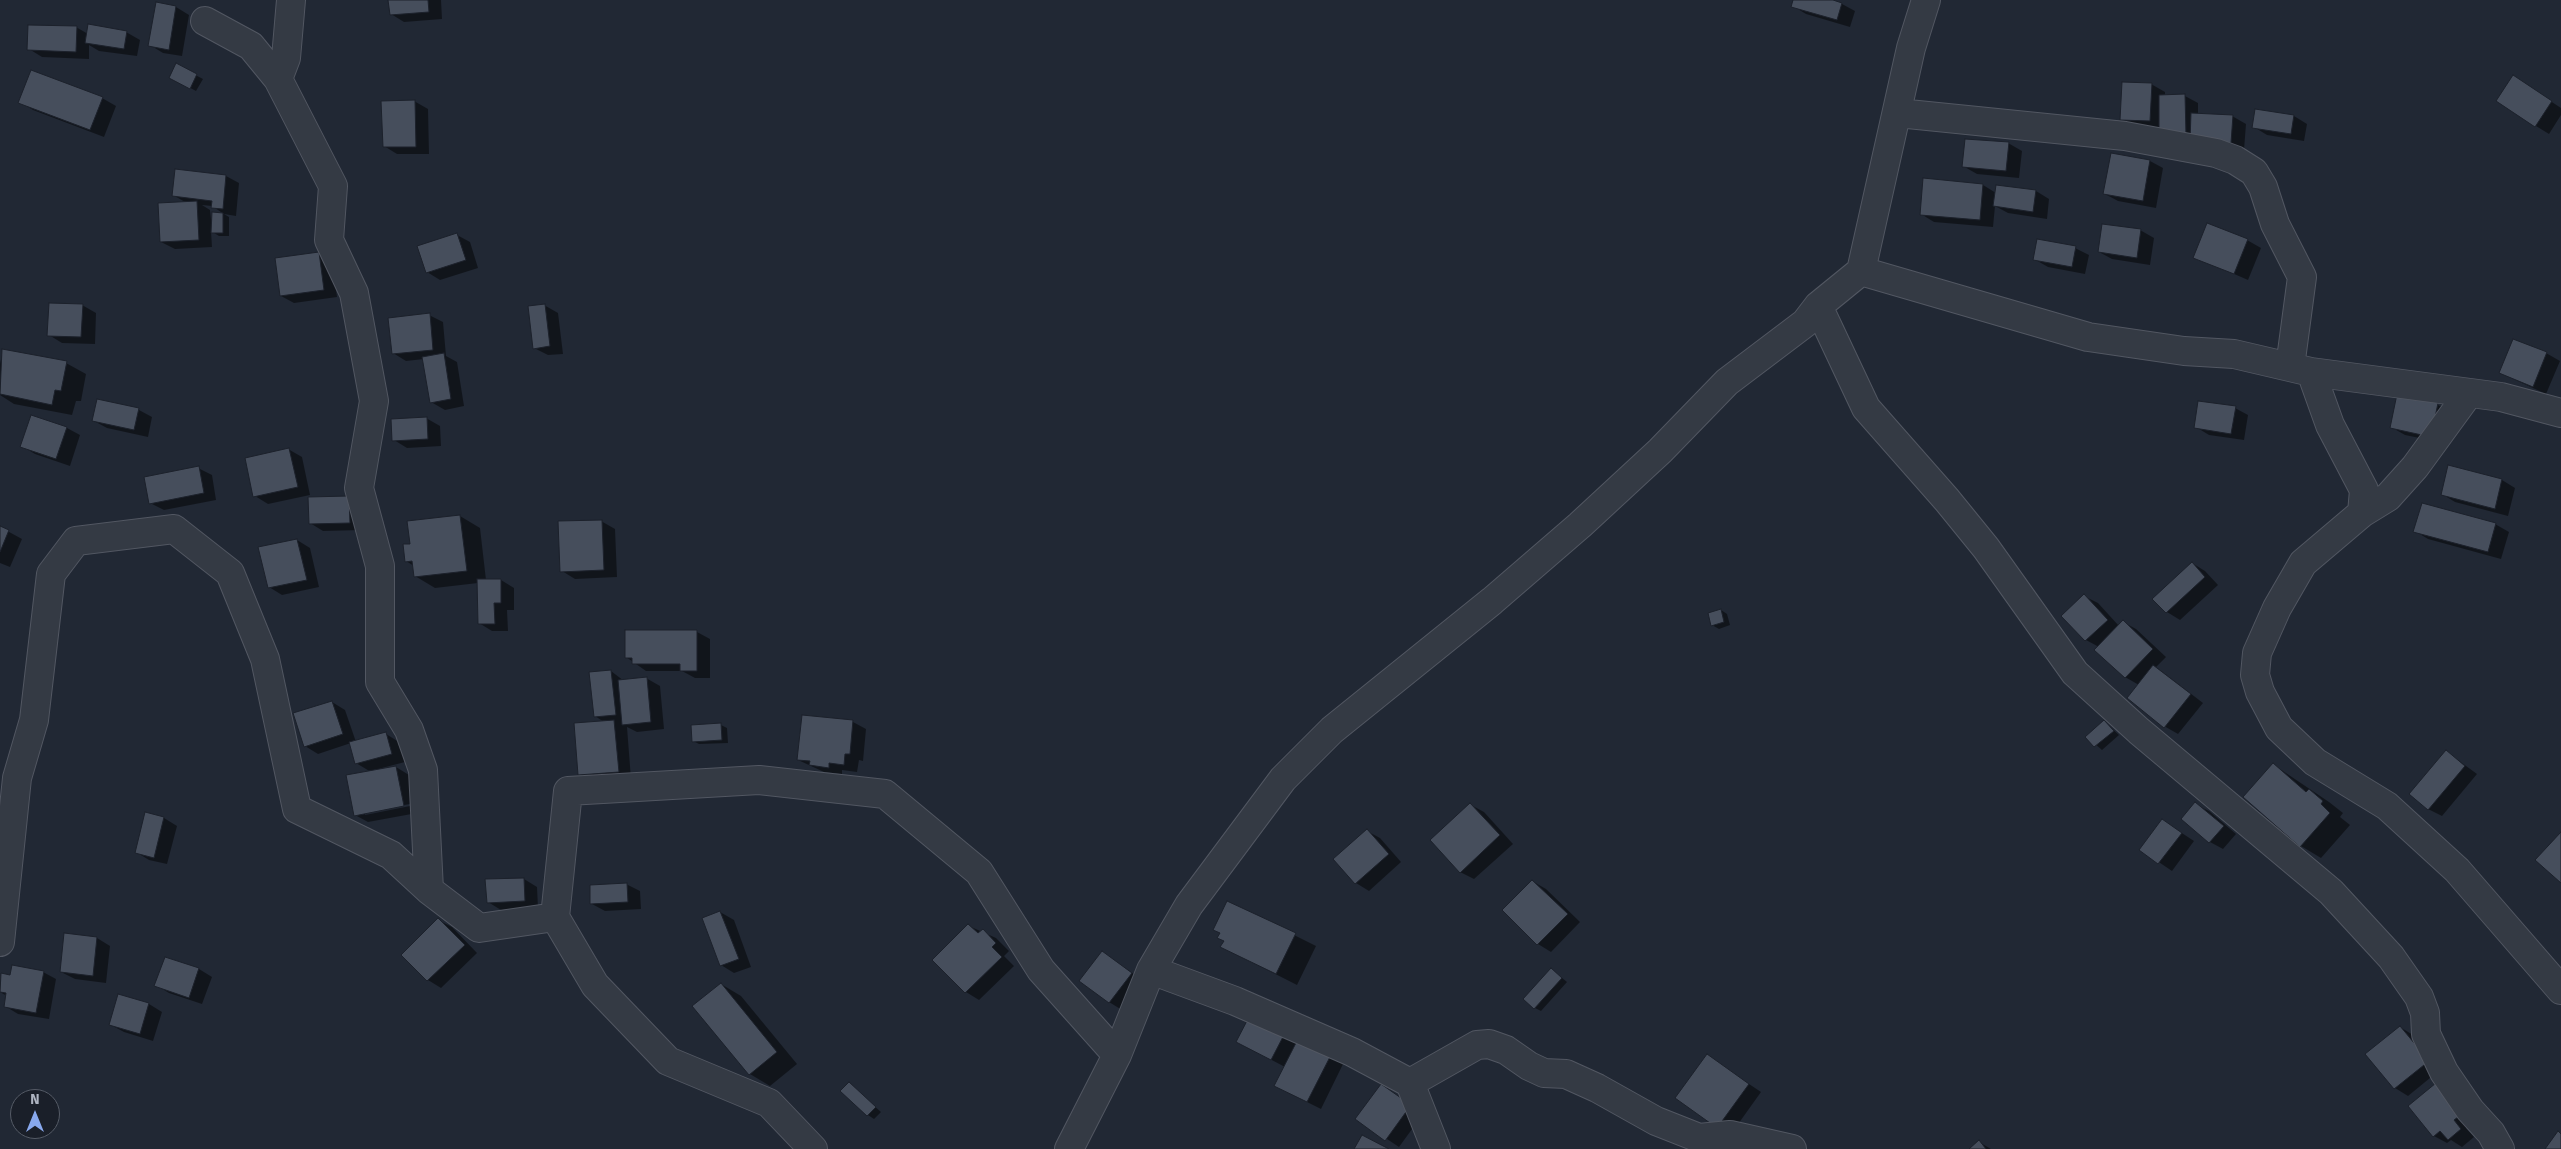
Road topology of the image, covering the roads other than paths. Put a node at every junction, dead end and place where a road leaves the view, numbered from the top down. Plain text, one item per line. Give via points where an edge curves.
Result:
1 (291, 0) edge
2 (1926, 0) edge
3 (205, 21) dead end
4 (278, 79) junction
5 (1898, 113) junction
6 (1861, 271) junction
7 (1818, 306) junction
8 (2300, 369) junction
9 (2469, 393) junction
10 (2561, 414) edge
11 (2362, 513) junction
12 (429, 890) junction
13 (555, 917) junction
14 (0, 942) edge
15 (1151, 970) junction
16 (2561, 990) edge
17 (1117, 1055) junction
18 (1410, 1083) junction
19 (814, 1149) edge
20 (1069, 1149) edge
21 (1436, 1149) edge
22 (1792, 1149) edge
23 (2500, 1149) edge

1 - 4 street via 286,58
2 - 5 street via 1911,48
3 - 4 street via 251,46
4 - 12 street via 333,186 328,240 354,293 374,401 359,488 380,566 380,682 409,730 423,770
5 - 6 street
5 - 8 street via 2125,136 2216,153 2254,172 2263,187 2275,224 2302,277
6 - 7 street
6 - 8 street via 2088,337 2184,351 2234,354
7 - 15 street via 1805,323 1727,382 1660,451 1580,525 1492,601 1332,730 1278,787 1190,905
7 - 23 street via 1866,408 1986,548 2075,673 2331,892 2391,956 2419,997 2425,1013 2426,1034 2444,1072
8 - 9 street
8 - 11 street via 2364,490
9 - 10 street via 2501,397
9 - 11 street via 2415,467 2388,497
11 - 16 street via 2303,563 2277,608 2257,653 2254,675 2260,692 2279,728 2315,762 2387,806 2457,870
12 - 13 street via 479,928
12 - 14 street via 391,855 297,809 265,659 230,573 174,529 76,541 51,574 34,720 17,778
13 - 17 street via 568,791 759,780 885,794 980,872 1041,970
13 - 19 street via 595,985 668,1062 769,1103
15 - 17 street
15 - 18 street via 1235,1001 1352,1052
17 - 20 street
18 - 21 street
18 - 22 street via 1477,1044 1489,1044 1506,1050 1528,1066 1544,1073 1566,1074 1656,1121 1699,1138 1730,1135

